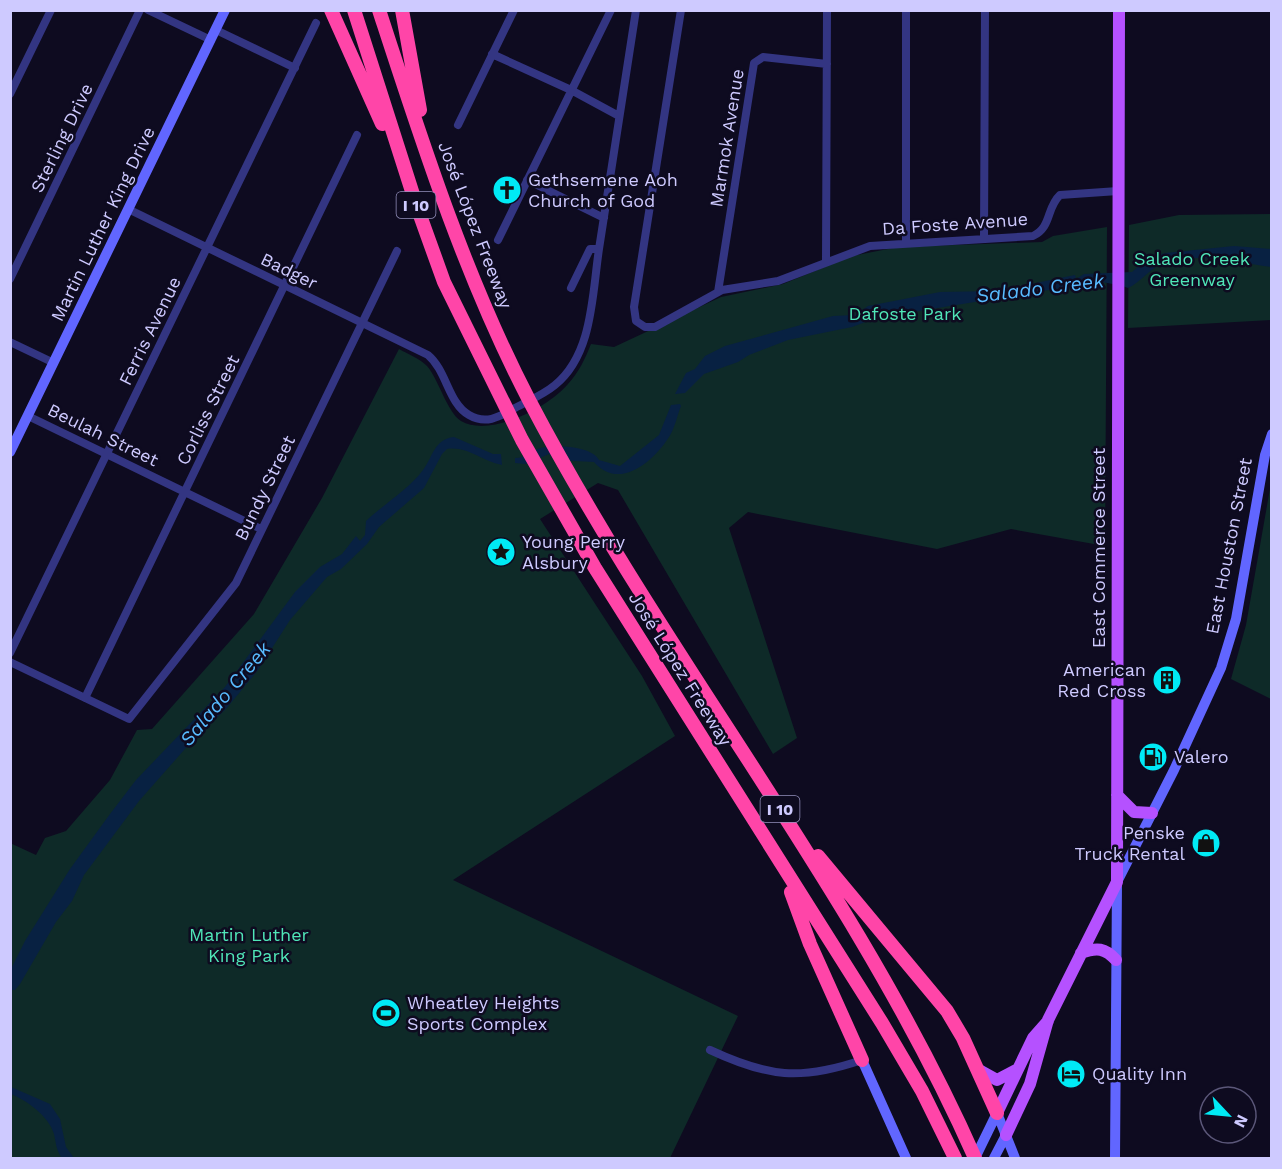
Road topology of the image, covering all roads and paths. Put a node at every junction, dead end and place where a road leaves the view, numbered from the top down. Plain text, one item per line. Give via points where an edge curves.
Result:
1 (51, 10) edge
2 (140, 10) edge
3 (148, 10) edge
4 (225, 10) edge
5 (331, 10) edge
6 (354, 10) edge
7 (379, 10) edge
8 (402, 10) edge
9 (514, 10) edge
10 (611, 10) edge
11 (636, 10) edge
12 (681, 10) edge
13 (827, 10) edge
14 (906, 10) edge
15 (985, 10) edge
16 (1119, 10) edge
17 (316, 23) dead end
18 (213, 35) junction
19 (492, 54) junction
20 (827, 64) junction
21 (295, 68) junction
22 (571, 90) junction
23 (10, 94) edge
24 (619, 116) junction
25 (458, 125) dead end
26 (357, 135) dead end
27 (425, 145) junction
28 (527, 180) junction
29 (1118, 191) junction
30 (417, 207) junction
31 (128, 209) junction
32 (604, 218) junction
33 (984, 239) junction
34 (498, 240) dead end
35 (906, 243) junction
36 (207, 248) junction
37 (599, 249) junction
38 (397, 251) dead end
39 (826, 262) junction
40 (10, 279) edge
41 (285, 286) junction
42 (571, 288) dead end
43 (718, 292) junction
44 (362, 324) junction
45 (10, 342) edge
46 (54, 363) junction
47 (28, 416) junction
48 (1272, 434) edge
49 (10, 452) edge
50 (106, 454) junction
51 (184, 492) junction
52 (261, 529) junction
53 (10, 653) edge
54 (10, 662) edge
55 (85, 698) junction
56 (1117, 795) junction
57 (1152, 813) junction
58 (784, 816) junction
59 (782, 868) junction
60 (1117, 882) junction
61 (1082, 953) junction
62 (1116, 960) junction
63 (1048, 1020) junction
64 (710, 1050) dead end
65 (862, 1060) junction
66 (1017, 1069) junction
67 (978, 1070) junction
68 (997, 1113) junction
69 (1005, 1135) junction
70 (954, 1156) edge
71 (906, 1158) edge
72 (975, 1158) edge
73 (994, 1158) edge
74 (1015, 1158) edge
75 (1115, 1158) edge

1 - 23 street
2 - 40 street, Sterling Drive
3 - 18 street
4 - 18 main road, Martin Luther King Drive
5 - 30 highway
6 - 30 highway, José López Freeway / I 10
7 - 27 highway, José López Freeway / I 10
8 - 27 highway
9 - 19 street
10 - 22 street
11 - 24 street
12 - 43 street, Da Foste Avenue via 635,317 643,326 655,327
13 - 20 street
14 - 35 street
15 - 33 street
16 - 29 main road, East Commerce Street
17 - 21 street, Ferris Avenue
18 - 21 street
18 - 31 main road, Martin Luther King Drive
19 - 22 street
19 - 25 street
20 - 39 street
20 - 43 street, Marmok Avenue via 762,57 754,63
21 - 36 street, Ferris Avenue
22 - 24 street
22 - 28 street
24 - 32 street
26 - 41 street, Corliss Street
27 - 58 highway, José López Freeway / I 10 via 457,236 518,379 584,498
28 - 32 street
28 - 34 street
29 - 33 street, Da Foste Avenue via 1060,195 1038,233
29 - 56 main road, East Commerce Street
30 - 59 highway, José López Freeway / I 10 via 444,282 497,392 561,509
31 - 36 street, Badger
31 - 46 main road, Martin Luther King Drive
32 - 37 street
33 - 35 street, Da Foste Avenue
35 - 39 street, Da Foste Avenue via 870,246
36 - 41 street, Badger
36 - 50 street, Ferris Avenue
37 - 42 street via 590,249
37 - 44 street, Badger via 580,352 568,372 550,389 490,420 478,420 461,409 428,355
38 - 44 street, Bundy Street
39 - 43 street, Da Foste Avenue via 766,284
41 - 44 street, Badger
41 - 51 street, Corliss Street
44 - 52 street, Bundy Street
45 - 46 street
46 - 47 main road, Martin Luther King Drive
47 - 49 main road, Martin Luther King Drive
47 - 50 street, Beulah Street
48 - 57 main road, East Houston Street via 1228,644 1209,696
50 - 51 street, Beulah Street
50 - 53 street, Ferris Avenue
51 - 52 street, Beulah Street
51 - 55 street, Corliss Street
52 - 55 street, Bundy Street via 232,590 129,719
54 - 55 street
56 - 57 main road via 1134,812
56 - 60 main road, East Commerce Street
57 - 60 main road, East Houston Street
58 - 67 highway via 947,1011
58 - 72 highway, José López Freeway / I 10 via 942,1086
59 - 65 highway via 810,944
59 - 70 highway, José López Freeway / I 10 via 882,1023
60 - 61 main road, East Houston Street
60 - 62 main road, East Commerce Street
61 - 62 main road via 1098,948
61 - 63 main road, East Houston Street
62 - 75 main road, East Commerce Street
63 - 66 main road, East Houston Street via 1032,1038
63 - 69 main road, East Houston Street via 1030,1084
64 - 65 street via 776,1074 827,1072
65 - 71 main road
66 - 67 main road via 997,1080
66 - 68 main road, East Houston Street
67 - 68 highway
68 - 69 main road
68 - 72 main road, East Houston Street
69 - 73 main road, East Houston Street
69 - 74 main road

